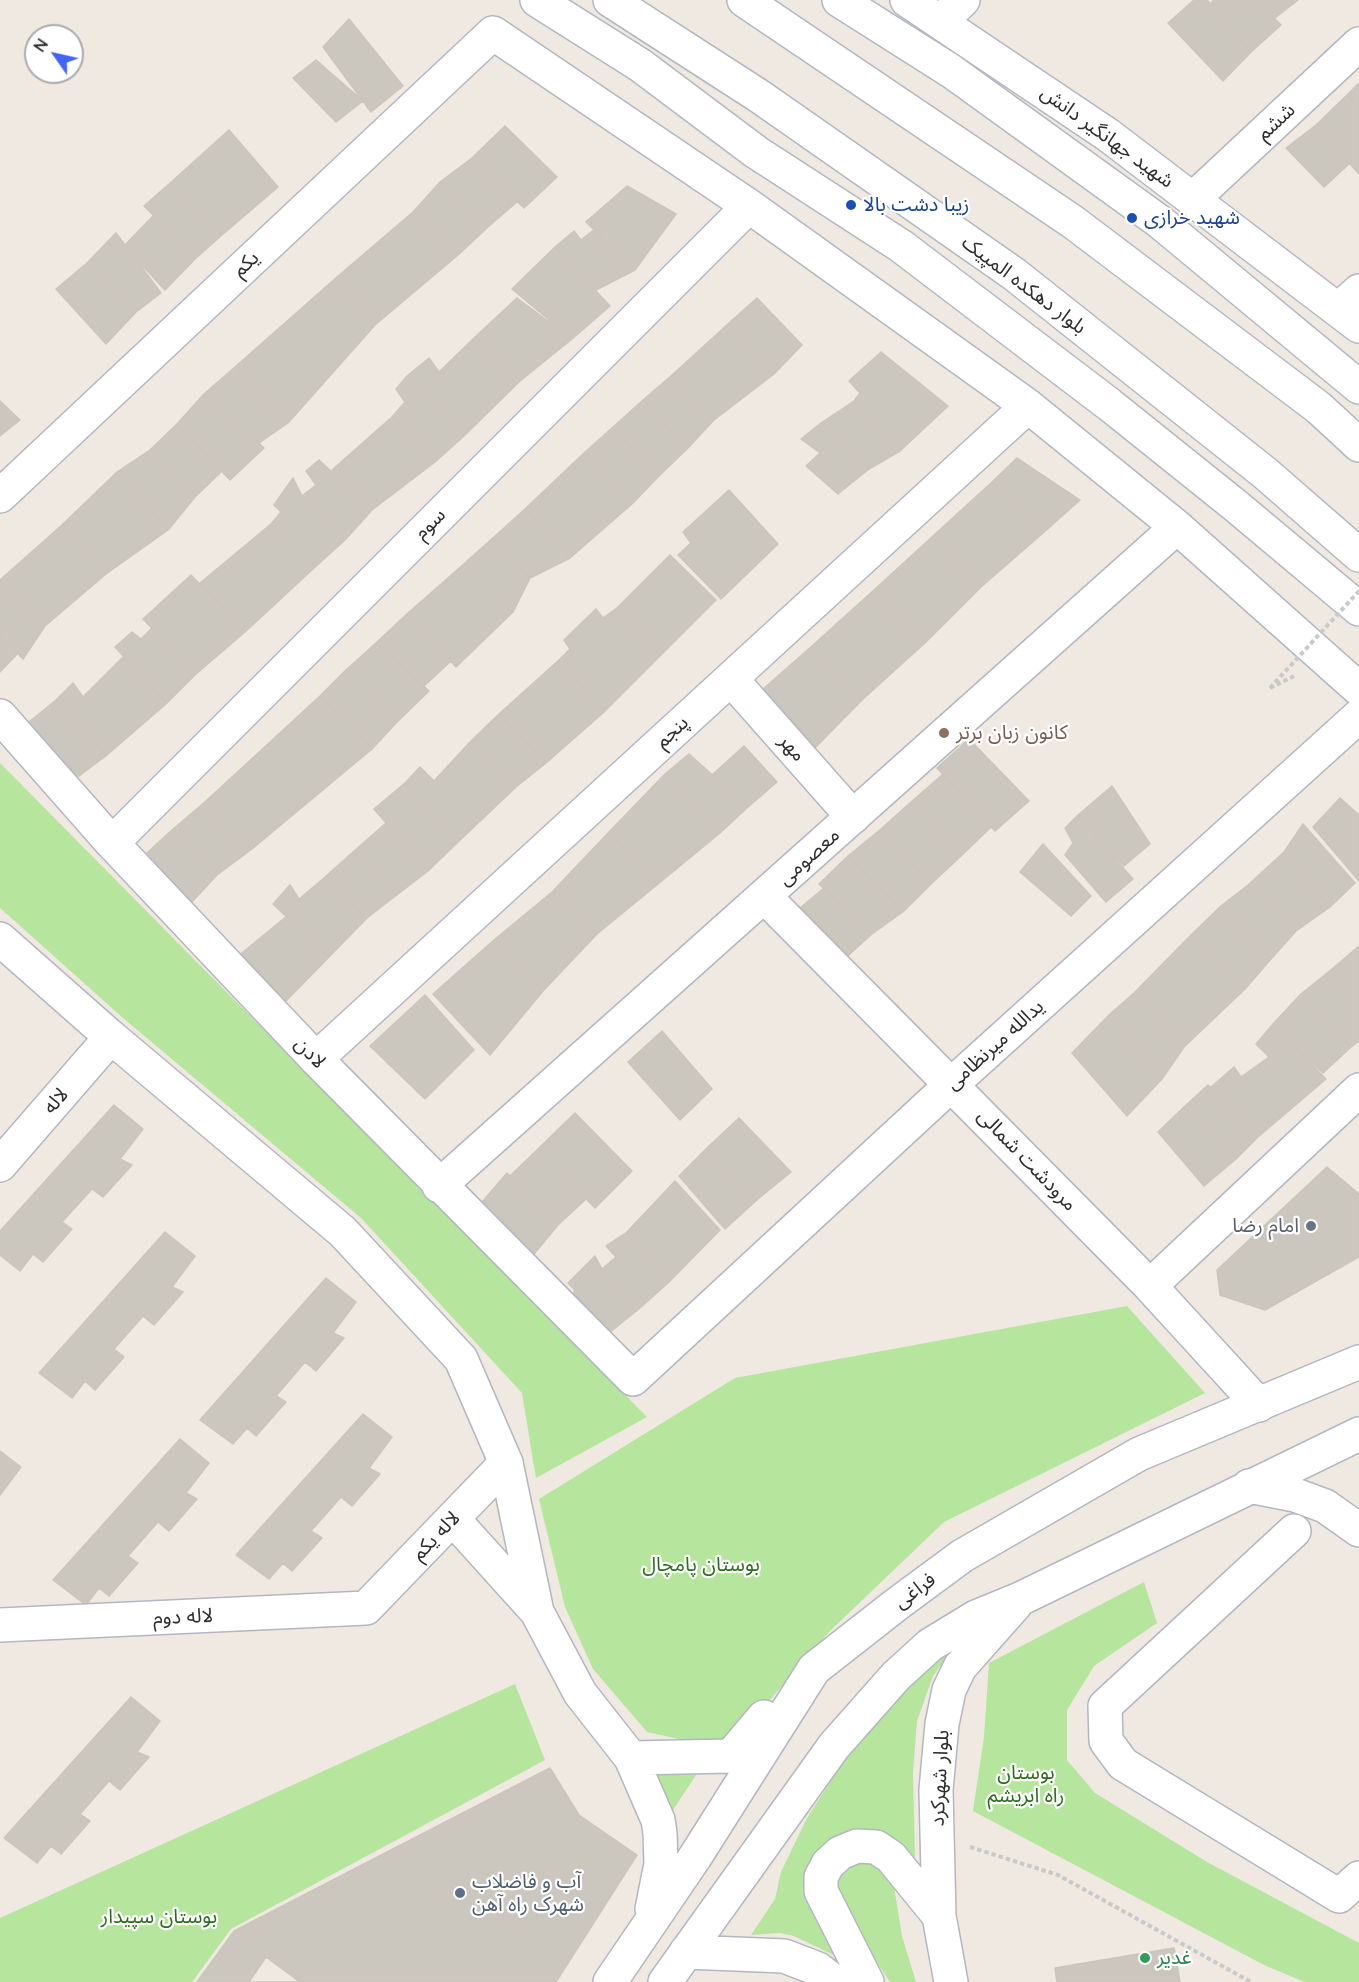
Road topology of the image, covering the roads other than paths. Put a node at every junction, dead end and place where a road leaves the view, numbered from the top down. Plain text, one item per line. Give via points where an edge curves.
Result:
1 (537, 0) edge
2 (610, 0) edge
3 (744, 0) edge
4 (839, 0) edge
5 (907, 0) edge
6 (952, 11) edge
7 (1359, 44) edge
8 (1193, 199) junction
9 (749, 206) junction
10 (1352, 309) edge
11 (1359, 387) edge
12 (1028, 406) junction
13 (1359, 445) edge
14 (0, 496) edge
15 (1177, 527) junction
16 (1359, 555) edge
17 (1359, 609) edge
18 (731, 679) junction
19 (1359, 689) edge
20 (0, 716) edge
21 (1359, 716) edge
22 (853, 817) junction
23 (112, 843) junction
24 (764, 896) junction
25 (0, 939) edge
26 (111, 1037) junction
27 (316, 1059) junction
28 (952, 1084) junction
29 (1359, 1090) edge
30 (0, 1165) edge
31 (439, 1186) junction
32 (1150, 1286) junction
33 (1359, 1362) edge
34 (633, 1379) joint
35 (1259, 1405) junction
36 (1359, 1434) edge
37 (506, 1463) junction
38 (1249, 1486) junction
39 (453, 1519) junction
40 (1359, 1530) edge
41 (1294, 1531) dead end
42 (1020, 1599) junction
43 (366, 1608) joint
44 (537, 1612) junction
45 (0, 1625) edge
46 (814, 1670) junction
47 (631, 1758) junction
48 (1349, 1887) edge
49 (939, 1916) junction
50 (650, 1920) junction
51 (686, 1952) junction
52 (610, 1982) edge
53 (665, 1982) edge
54 (835, 1982) edge
55 (867, 1982) edge
56 (951, 1982) edge

1 - 17 street via 640,64 756,152 902,246 1110,405
2 - 16 street, بلوار دهکده المپیک via 759,96 1014,274 1265,472
3 - 13 street via 1073,222 1319,408
4 - 11 street via 951,70 1160,222
5 - 6 street, شهید جهانگیر دانش
6 - 8 street, شهید جهانگیر دانش
7 - 8 street, ششم
8 - 10 street, شهید جهانگیر دانش
9 - 12 street
9 - 14 street, یکم via 493,33
9 - 23 street, سوم
12 - 15 street
12 - 18 street, پنجم
15 - 19 street
15 - 22 street, معصومی
18 - 22 street, مهر
18 - 27 street, پنجم
20 - 23 street, لادن
21 - 28 street, یدالله میرنظامی
22 - 24 street, معصومی
23 - 27 street, لادن
24 - 28 street, مرودشت شمالی
24 - 31 street, معصومی
25 - 26 street
26 - 30 street, لاله
26 - 37 street via 343,1232 461,1359
27 - 31 street, لادن
28 - 32 street, مرودشت شمالی
28 - 34 street, یدالله میرنظامی
29 - 32 street
31 - 34 street, لادن
32 - 35 street, مرودشت شمالی
33 - 35 street, فراغی
35 - 46 street, فراغی via 1139,1454 962,1556
36 - 38 street
37 - 39 street, لاله یکم
37 - 44 street
38 - 40 street via 1295,1495 1324,1506
38 - 42 street
39 - 43 street, لاله یکم
39 - 44 street
41 - 48 street via 1105,1706 1106,1741 1123,1764
42 - 49 street, بلوار شهرکرد via 960,1667 949,1690 937,1756
42 - 51 street via 976,1617 930,1645 896,1676 834,1746
43 - 45 street, لاله دوم
44 - 47 street via 580,1692
46 - 47 street via 777,1702 731,1756
46 - 50 street, فراغی via 695,1857
47 - 50 street via 660,1833 661,1864
49 - 55 street via 891,1857 876,1847 857,1846 840,1853 821,1877 821,1891
49 - 56 street, بلوار شهرکرد
50 - 52 street, فراغی
51 - 53 street
51 - 54 street via 784,1956 818,1969

